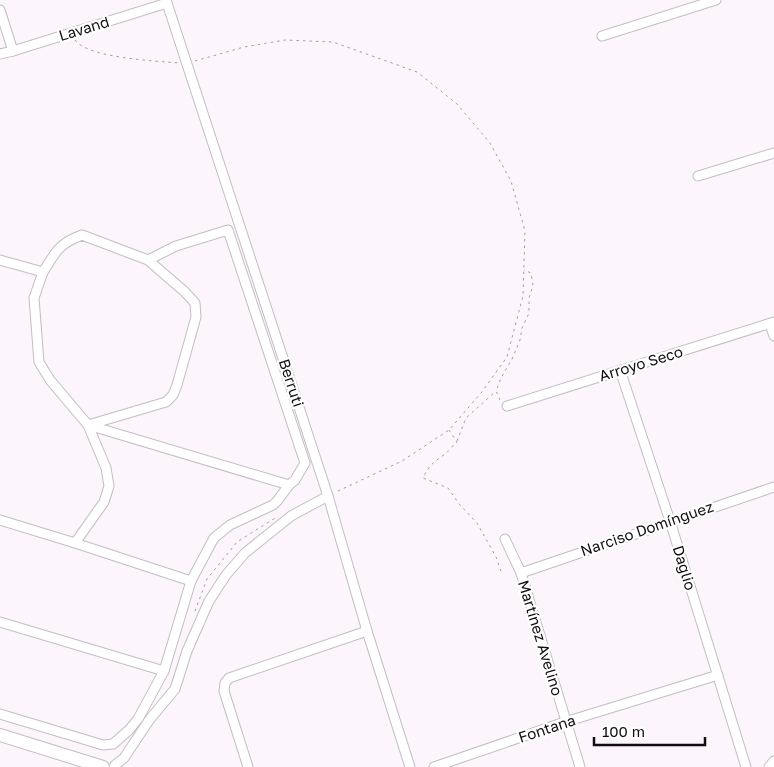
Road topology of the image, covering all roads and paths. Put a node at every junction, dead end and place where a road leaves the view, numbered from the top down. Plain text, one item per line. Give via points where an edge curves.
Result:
1 (716, 0) edge
2 (167, 2) edge
3 (0, 10) edge
4 (70, 34) junction
5 (602, 36) dead end
6 (13, 51) junction
7 (0, 54) edge
8 (189, 63) junction
9 (774, 153) edge
10 (698, 176) dead end
11 (0, 260) edge
12 (148, 260) junction
13 (524, 270) junction
14 (43, 272) junction
15 (772, 323) edge
16 (774, 336) edge
17 (620, 370) junction
18 (496, 391) junction
19 (507, 406) joint
20 (88, 424) junction
21 (449, 430) junction
22 (457, 442) junction
23 (289, 485) junction
24 (774, 487) edge
25 (328, 496) junction
26 (0, 520) edge
27 (670, 521) junction
28 (505, 539) dead end
29 (75, 543) junction
30 (521, 573) junction
31 (502, 574) dead end
32 (191, 581) junction
33 (0, 622) edge
34 (367, 631) junction
35 (164, 671) junction
36 (718, 675) junction
37 (0, 714) edge
38 (565, 722) junction
39 (0, 735) edge
40 (0, 744) edge
41 (774, 761) edge
42 (74, 767) edge
43 (103, 767) edge
44 (114, 767) edge
45 (248, 767) edge
46 (410, 767) edge
47 (434, 767) edge
48 (580, 767) edge
49 (746, 767) edge
50 (769, 767) edge

1 - 5 street
2 - 4 street, Lavand
2 - 8 street, Berruti
3 - 6 street
4 - 6 street, Lavand
4 - 8 path via 78,44 105,55
6 - 7 street, Lavand
8 - 13 path via 244,47 294,40 332,42 418,72 457,104 490,143 511,181 525,231
8 - 25 street, Berruti
9 - 10 street
11 - 14 street
12 - 14 street via 82,234 59,247
12 - 20 street via 195,303 196,316 177,386 166,402
12 - 23 street via 176,246 228,230 305,463
13 - 18 path via 531,274 533,284 529,313
13 - 21 path via 523,296 507,357 481,394
14 - 20 street via 34,298 40,362 50,380
15 - 16 street
15 - 17 street, Arroyo Seco
17 - 19 street, Arroyo Seco
17 - 27 street, Daglio
18 - 19 path
18 - 22 path via 466,418
20 - 23 street
20 - 29 street via 106,468 109,486 104,502
21 - 22 path
21 - 25 path via 402,461
22 - 31 path via 433,462 423,478 448,488 477,523
23 - 32 street via 273,505 230,525 214,538
24 - 27 street, Narciso Domínguez
25 - 34 street, Berruti
25 - 44 street via 291,516 245,553 226,575 187,651 175,689
26 - 29 street
27 - 30 street, Narciso Domínguez
27 - 36 street, Daglio
28 - 30 street, Martínez Avelino
29 - 32 street
30 - 38 street, Martínez Avelino
32 - 35 street
33 - 35 street
34 - 45 street via 229,678 224,683
34 - 46 street, Berruti
35 - 37 street via 138,719 113,744 103,745
36 - 38 street, Fontana
36 - 49 street, Daglio
38 - 47 street, Fontana
38 - 48 street, Martínez Avelino
39 - 43 main road
40 - 42 main road
41 - 50 street

